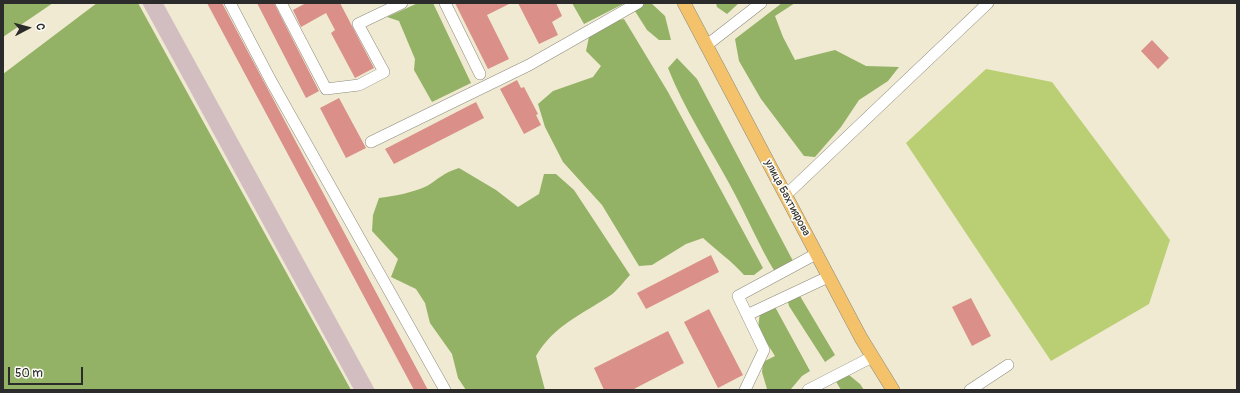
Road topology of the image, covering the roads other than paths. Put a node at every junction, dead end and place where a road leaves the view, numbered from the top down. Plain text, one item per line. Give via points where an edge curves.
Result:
1 (230, 3) edge
2 (281, 3) edge
3 (402, 3) edge
4 (445, 3) edge
5 (638, 3) edge
6 (684, 3) edge
7 (761, 3) edge
8 (988, 3) edge
9 (707, 45) junction
10 (480, 74) dead end
11 (372, 142) dead end
12 (786, 195) junction
13 (816, 254) junction
14 (828, 277) junction
15 (747, 315) junction
16 (872, 357) junction
17 (1008, 365) dead end
18 (445, 390) edge
19 (745, 390) edge
20 (808, 390) edge
21 (893, 390) edge
22 (970, 390) edge

1 - 18 street
2 - 3 street via 326,89 359,85 384,72 358,24
4 - 10 street
5 - 11 street via 529,65
6 - 9 main road, улица Бахтиярова
7 - 9 street
8 - 12 street
9 - 12 main road, улица Бахтиярова
12 - 13 main road, улица Бахтиярова
13 - 14 main road, улица Бахтиярова
13 - 15 street via 738,296
14 - 15 street
14 - 16 main road, улица Бахтиярова
15 - 19 street via 764,350
16 - 20 street
16 - 21 main road, улица Бахтиярова
17 - 22 street

